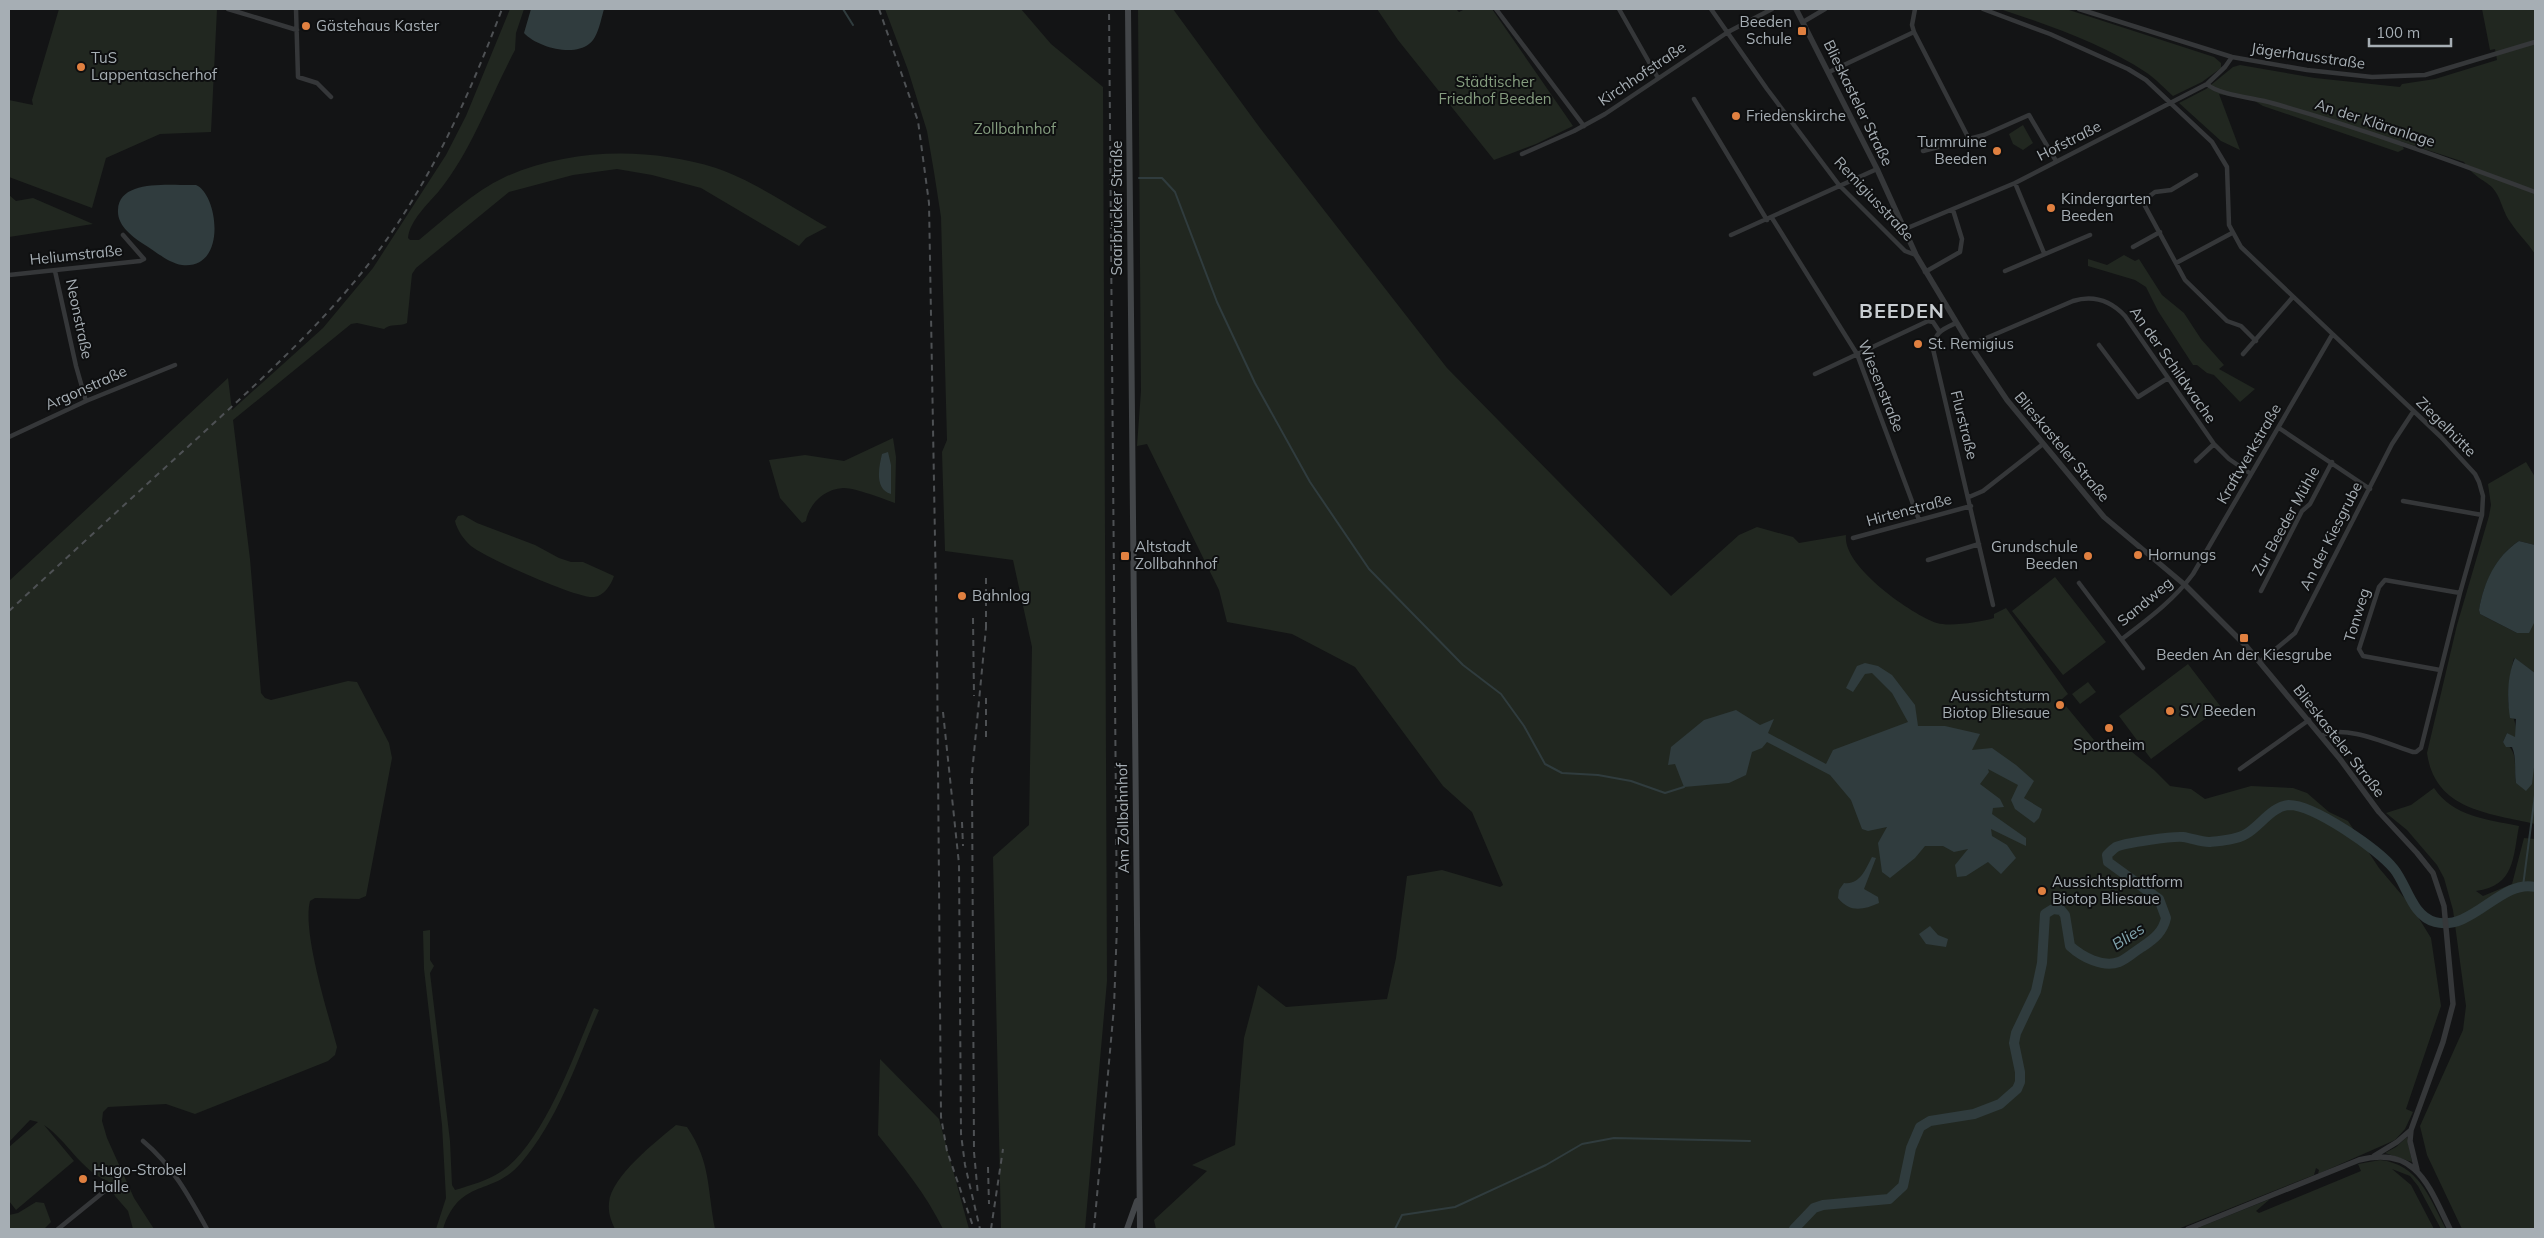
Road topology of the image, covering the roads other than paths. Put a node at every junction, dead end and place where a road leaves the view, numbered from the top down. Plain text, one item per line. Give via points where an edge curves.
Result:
1 (228, 9) edge
2 (296, 9) edge
3 (1128, 9) edge
4 (1496, 9) edge
5 (1618, 9) edge
6 (1711, 9) edge
7 (1772, 9) edge
8 (1796, 9) edge
9 (1825, 9) edge
10 (1915, 9) edge
11 (1983, 9) edge
12 (2079, 9) edge
13 (1802, 22) junction
14 (297, 30) junction
15 (1728, 32) junction
16 (1914, 32) junction
17 (2535, 42) edge
18 (2232, 57) junction
19 (1829, 72) junction
20 (1658, 78) junction
21 (2207, 84) junction
22 (331, 96) dead end
23 (1694, 99) dead end
24 (2170, 104) junction
25 (1584, 126) junction
26 (1969, 139) junction
27 (1924, 151) dead end
28 (1522, 154) dead end
29 (2056, 162) junction
30 (1877, 169) junction
31 (2196, 175) dead end
32 (2015, 183) junction
33 (1839, 185) junction
34 (2535, 192) edge
35 (1953, 210) junction
36 (1770, 219) junction
37 (1905, 229) junction
38 (2160, 232) junction
39 (2232, 233) junction
40 (122, 235) dead end
41 (1731, 235) dead end
42 (2090, 235) dead end
43 (2133, 247) dead end
44 (2044, 253) junction
45 (1916, 255) junction
46 (2176, 263) junction
47 (55, 271) junction
48 (2005, 271) dead end
49 (1925, 272) junction
50 (9, 275) edge
51 (2292, 298) junction
52 (1956, 323) junction
53 (1939, 331) junction
54 (2332, 335) junction
55 (2256, 340) junction
56 (1970, 345) junction
57 (2099, 345) dead end
58 (1857, 354) junction
59 (2243, 354) dead end
60 (175, 365) dead end
61 (1815, 374) dead end
62 (2168, 378) junction
63 (86, 400) junction
64 (1131, 406) joint
65 (2413, 412) junction
66 (2279, 428) junction
67 (9, 437) edge
68 (2043, 444) junction
69 (2214, 444) junction
70 (2196, 461) dead end
71 (2332, 462) junction
72 (2252, 474) junction
73 (2370, 489) junction
74 (1969, 497) junction
75 (2403, 501) dead end
76 (1971, 506) junction
77 (2482, 515) junction
78 (1919, 520) junction
79 (1853, 538) dead end
80 (1978, 544) junction
81 (1928, 560) dead end
82 (2079, 583) dead end
83 (2185, 585) junction
84 (2261, 591) dead end
85 (2460, 593) junction
86 (1992, 605) dead end
87 (2122, 638) junction
88 (2260, 662) junction
89 (2143, 668) dead end
90 (2440, 670) junction
91 (2309, 720) junction
92 (2321, 736) junction
93 (2240, 769) dead end
94 (2411, 1130) junction
95 (143, 1141) dead end
96 (2372, 1157) junction
97 (2417, 1170) junction
98 (106, 1190) dead end
99 (1139, 1193) junction
100 (58, 1229) edge
101 (207, 1229) edge
102 (1127, 1229) edge
103 (1140, 1229) edge
104 (2188, 1229) edge
105 (2450, 1229) edge

1 - 14 street
2 - 14 street
3 - 64 main road, Saarbrücker Straße
4 - 25 street
5 - 20 street
6 - 15 street, Remigiusstraße
7 - 15 street, Kirchhofstraße
8 - 13 street, Blieskasteler Straße
9 - 13 street
10 - 16 street
11 - 24 street, Ziegelhütte via 2128,68 2146,80
12 - 18 street, Jägerhausstraße
13 - 19 street, Blieskasteler Straße
14 - 22 street via 298,76 317,83
15 - 20 street, Kirchhofstraße
15 - 33 street, Remigiusstraße
16 - 19 street
16 - 26 street
17 - 18 street, Jägerhausstraße via 2440,71 2404,77 2307,70
18 - 21 street, Hofstraße
19 - 30 street, Blieskasteler Straße
20 - 25 street, Kirchhofstraße
21 - 24 street, Hofstraße
21 - 34 street, An der Kläranlage via 2217,91 2273,103
23 - 36 street, Wiesenstraße
24 - 29 street, Hofstraße
24 - 39 street, Ziegelhütte via 2224,157
25 - 28 street, Kirchhofstraße
26 - 27 street
26 - 29 street via 2029,115
29 - 32 street, Hofstraße
30 - 33 street
30 - 37 street, Blieskasteler Straße
31 - 38 street via 2171,190 2155,192 2147,198 2145,206
32 - 35 street, Hofstraße
32 - 44 street
33 - 36 street
33 - 45 street, Remigiusstraße via 1905,251
35 - 37 street, Hofstraße
35 - 49 street via 1962,239 1960,252
36 - 41 street
36 - 58 street, Wiesenstraße
37 - 45 street, Blieskasteler Straße
38 - 43 street
38 - 46 street
39 - 46 street
39 - 51 street, Ziegelhütte via 2251,258
40 - 47 street, Heliumstraße via 144,259
42 - 44 street
44 - 48 street
45 - 49 street, Blieskasteler Straße
46 - 55 street via 2184,280 2197,293 2227,321 2241,326
47 - 50 street, Heliumstraße
47 - 63 street, Neonstraße
49 - 52 street, Blieskasteler Straße
51 - 54 street, Ziegelhütte
51 - 55 street
52 - 53 street
52 - 56 street, Blieskasteler Straße
53 - 58 street via 1933,322 1928,321
53 - 74 street, Flurstraße via 1934,349
54 - 65 street, Ziegelhütte
54 - 66 street, Kraftwerkstraße
55 - 59 street
56 - 62 street, An der Schildwache via 2073,301 2096,299 2120,310
56 - 68 street, Blieskasteler Straße via 2007,400
57 - 62 street via 2138,397
58 - 61 street
58 - 78 street, Wiesenstraße
60 - 63 street, Argonstraße
62 - 69 street, An der Schildwache
63 - 67 street, Argonstraße
64 - 99 main road, Am Zollbahnhof
65 - 73 street, An der Kiesgrube
65 - 77 street, Ziegelhütte via 2475,474 2483,496
66 - 71 street
66 - 72 street, Kraftwerkstraße
68 - 74 street, Hirtenstraße via 1983,491
68 - 83 street, Blieskasteler Straße via 2104,517
69 - 70 street, An der Schildwache
69 - 72 street, An der Schildwache
71 - 73 street
71 - 84 street, Zur Beeder Mühle via 2310,504 2302,511
72 - 83 street, Kraftwerkstraße
73 - 88 street, An der Kiesgrube via 2295,633
74 - 76 street, Flurstraße
75 - 77 street
76 - 78 street, Hirtenstraße
76 - 80 street, Flurstraße
77 - 85 street, Ziegelhütte
78 - 79 street, Hirtenstraße
80 - 81 street
80 - 86 street, Flurstraße
82 - 87 street, Sandweg
83 - 87 street, Sandweg via 2156,614
83 - 88 street, Blieskasteler Straße
85 - 90 street, Ziegelhütte
85 - 90 street, Tonweg via 2385,580 2378,587 2359,649 2362,656
87 - 89 street, Sandweg
88 - 91 street, Blieskasteler Straße
90 - 92 street, Ziegelhütte via 2423,743 2416,752 2353,735 2332,732
91 - 92 street, Blieskasteler Straße
91 - 93 street
92 - 94 street, Blieskasteler Straße via 2379,812 2433,873 2444,906 2453,993 2449,1026
94 - 96 street
94 - 97 street via 2410,1141
95 - 101 street via 176,1177
96 - 97 street via 2398,1159
96 - 104 street
97 - 105 street
98 - 100 street
99 - 102 main road
99 - 103 main road, Am Zollbahnhof

